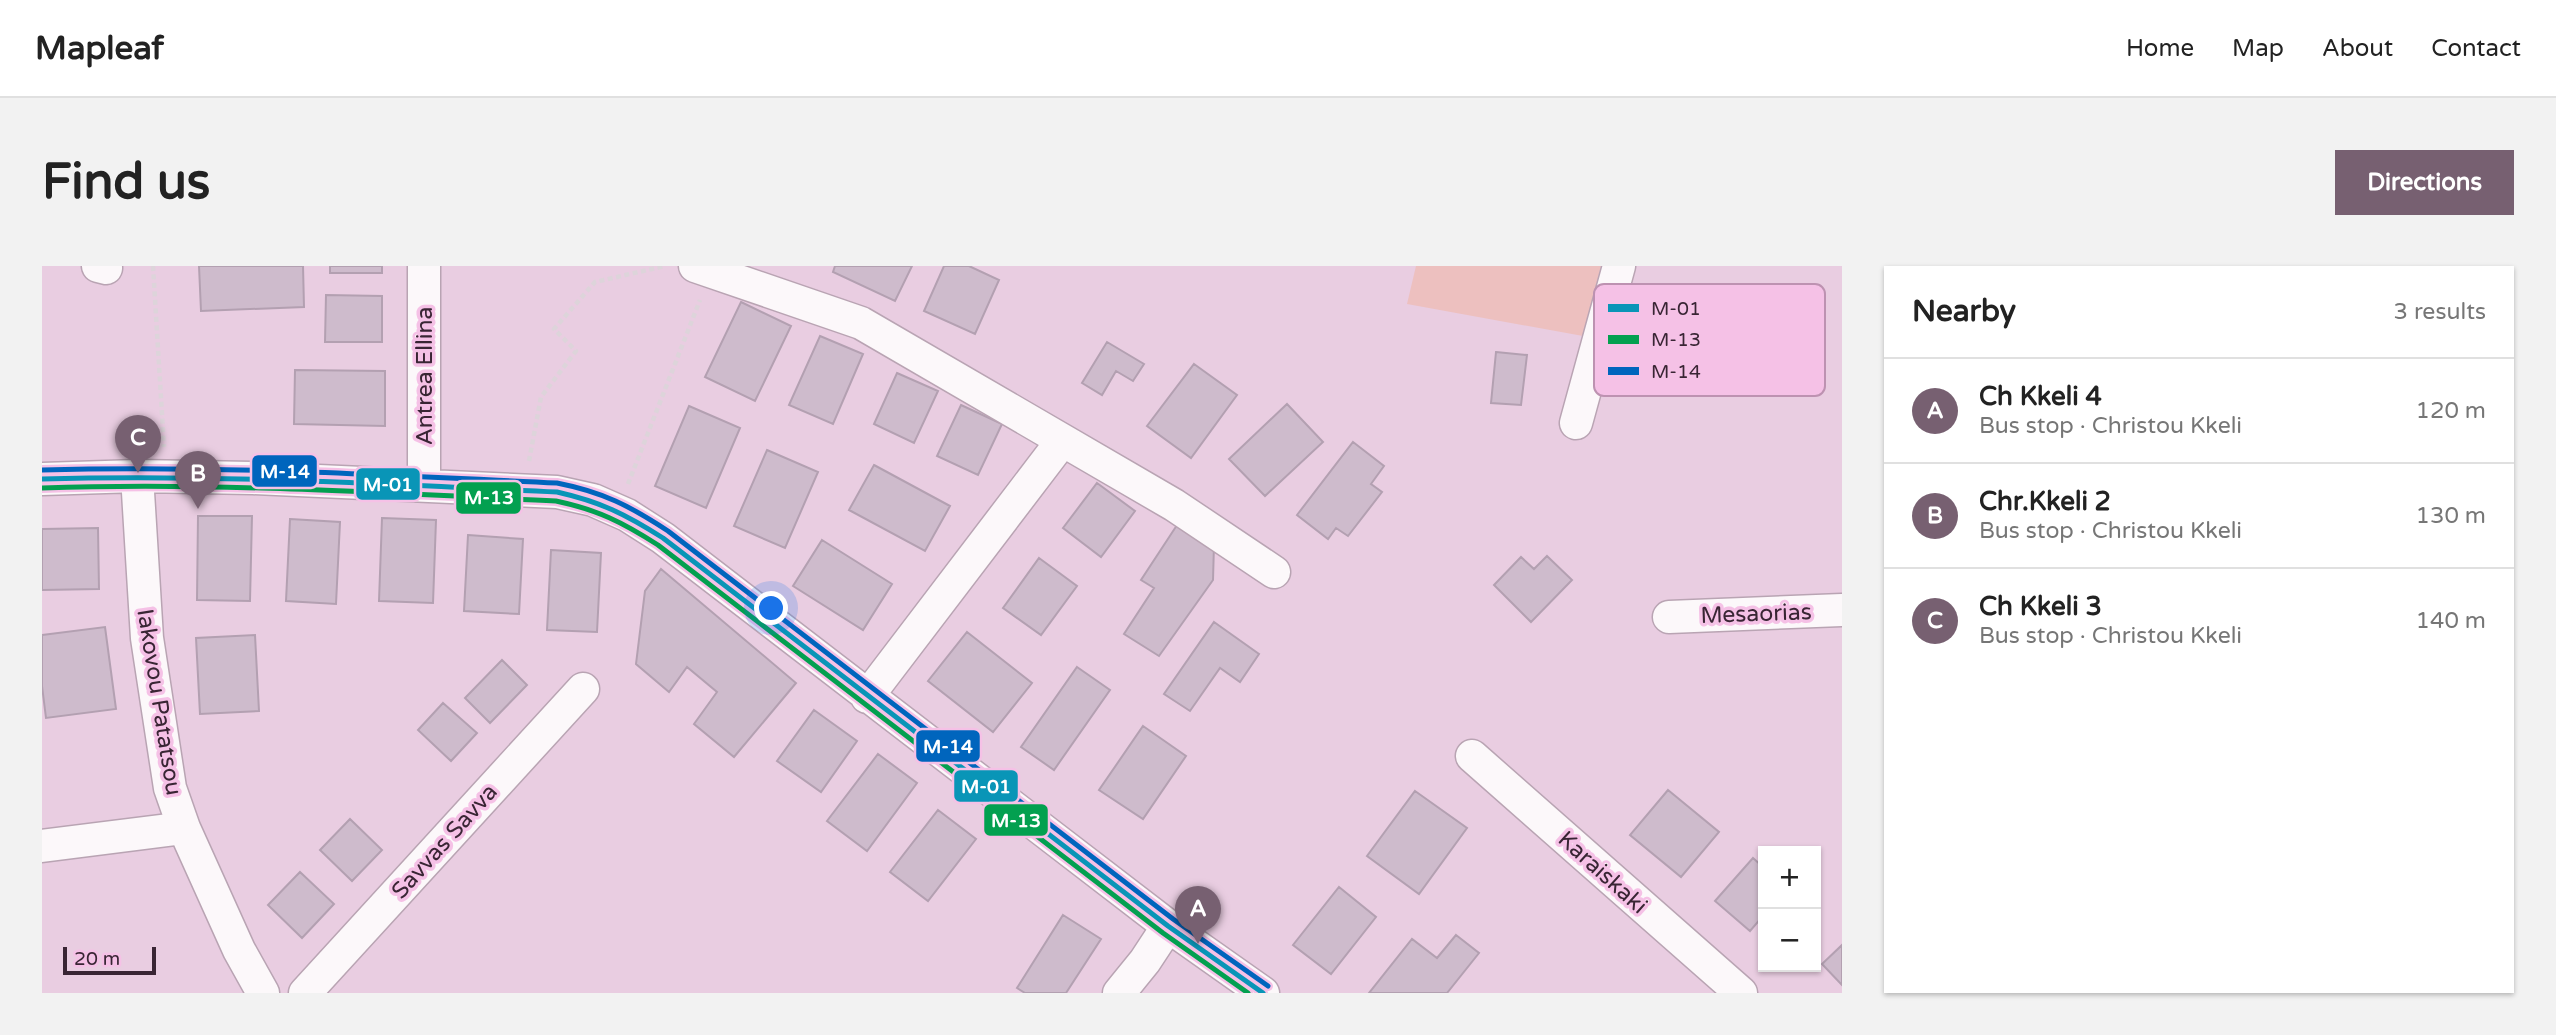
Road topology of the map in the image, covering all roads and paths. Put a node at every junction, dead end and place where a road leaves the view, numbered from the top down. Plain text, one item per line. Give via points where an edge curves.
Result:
1 (153, 266) edge
2 (424, 266) edge
3 (665, 266) edge
4 (1619, 266) edge
5 (703, 269) edge
6 (1614, 284) edge
7 (1594, 357) edge
8 (1576, 423) dead end
9 (1062, 441) junction
10 (151, 476) junction
11 (42, 479) edge
12 (424, 485) junction
13 (524, 489) junction
14 (617, 511) junction
15 (1274, 572) dead end
16 (1842, 610) edge
17 (1669, 617) dead end
18 (583, 689) dead end
19 (867, 697) junction
20 (1472, 756) dead end
21 (184, 828) junction
22 (42, 846) edge
23 (1168, 926) junction
24 (1736, 991) edge
25 (263, 993) edge
26 (305, 993) edge
27 (1119, 993) edge
28 (1263, 993) edge

1 - 10 path
2 - 12 street, Antrea Ellina
3 - 13 path via 594,282 554,329 576,351 541,397
4 - 6 street
5 - 9 street via 860,323
5 - 14 path
7 - 8 street
9 - 15 street via 1174,505
9 - 19 street
10 - 11 street
10 - 12 street
10 - 21 street, Iakovou Patatsou via 147,638 170,788
12 - 13 street
13 - 14 street via 557,492
14 - 19 street via 663,538
16 - 17 street, Mesaorias
18 - 26 street, Savvas Savva
19 - 23 street
20 - 24 street, Karaiskaki
21 - 22 street
21 - 25 street, Iakovou Patatsou
23 - 27 street
23 - 28 street

